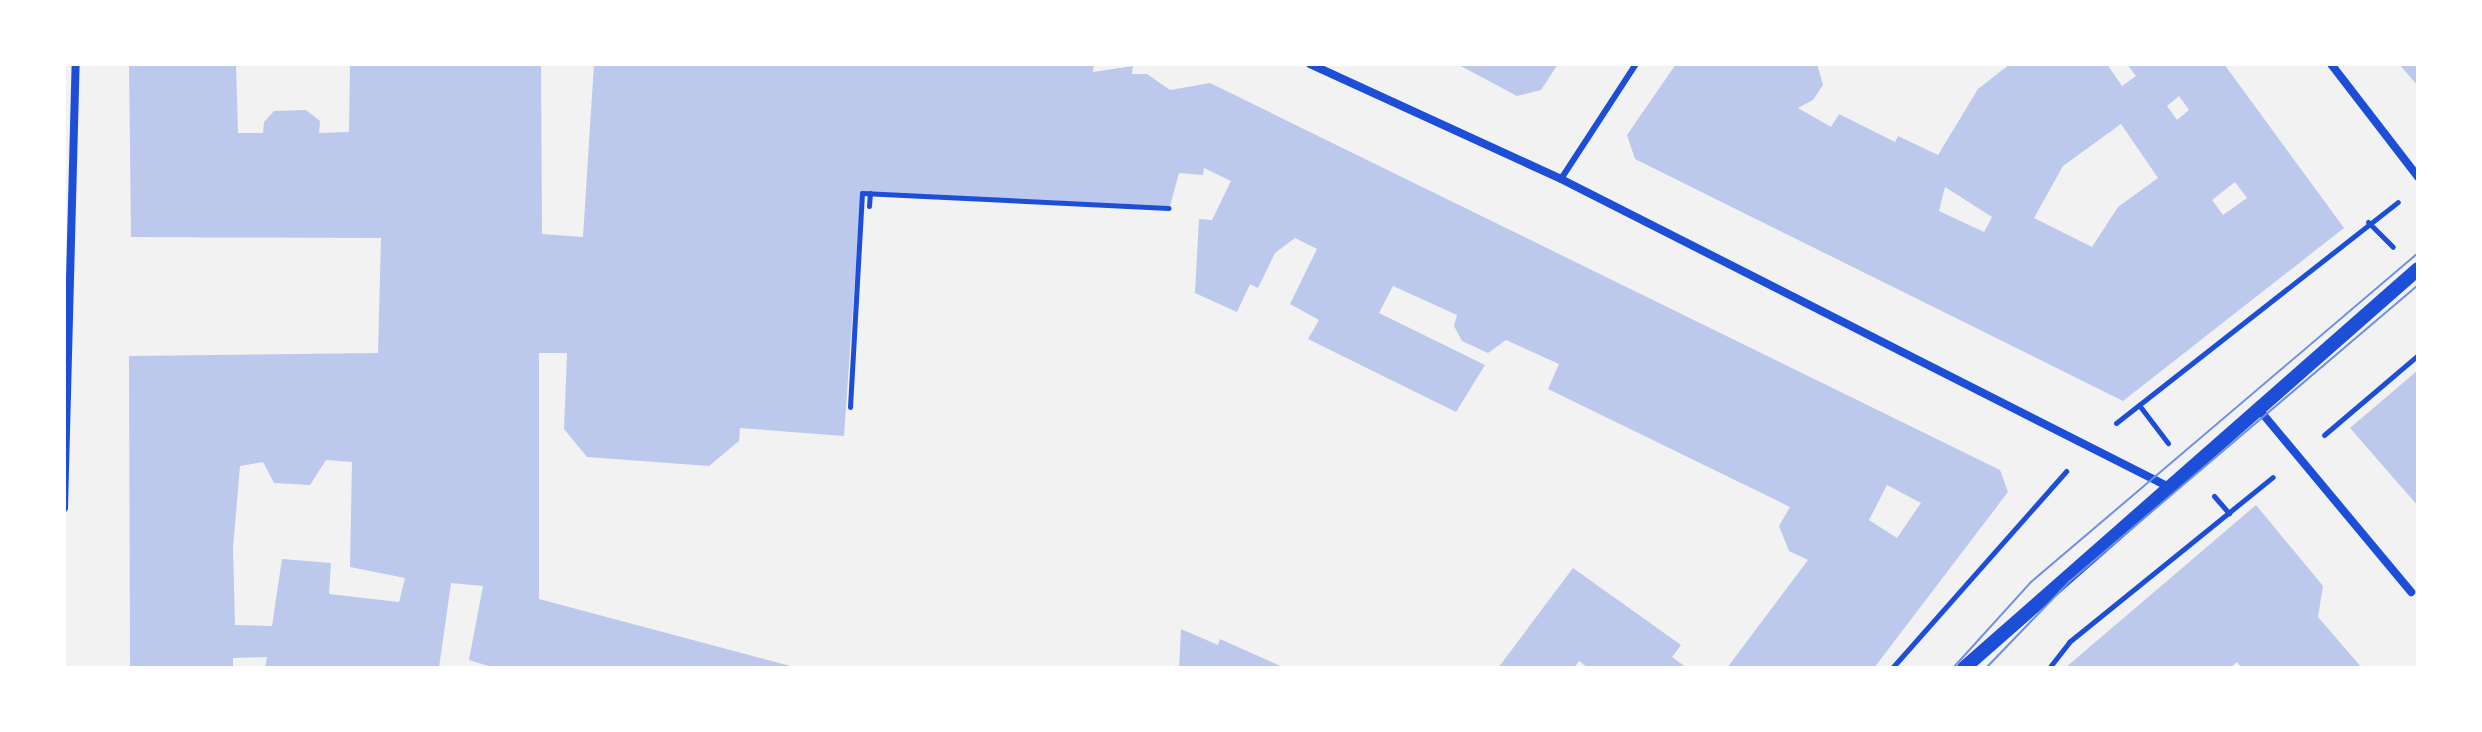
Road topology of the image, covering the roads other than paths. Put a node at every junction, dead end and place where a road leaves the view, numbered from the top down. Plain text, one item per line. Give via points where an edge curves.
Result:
1 (76, 64) edge
2 (1310, 64) edge
3 (1636, 64) edge
4 (2331, 64) edge
5 (2418, 177) edge
6 (1561, 179) junction
7 (2418, 269) edge
8 (2256, 407) junction
9 (65, 428) edge
10 (2167, 486) junction
11 (64, 508) edge
12 (2411, 592) dead end
13 (1964, 668) edge

1 - 9 street
2 - 6 street
3 - 6 lane
4 - 5 street
6 - 10 street
7 - 8 street
8 - 10 street
8 - 12 street
9 - 11 street
10 - 13 street

